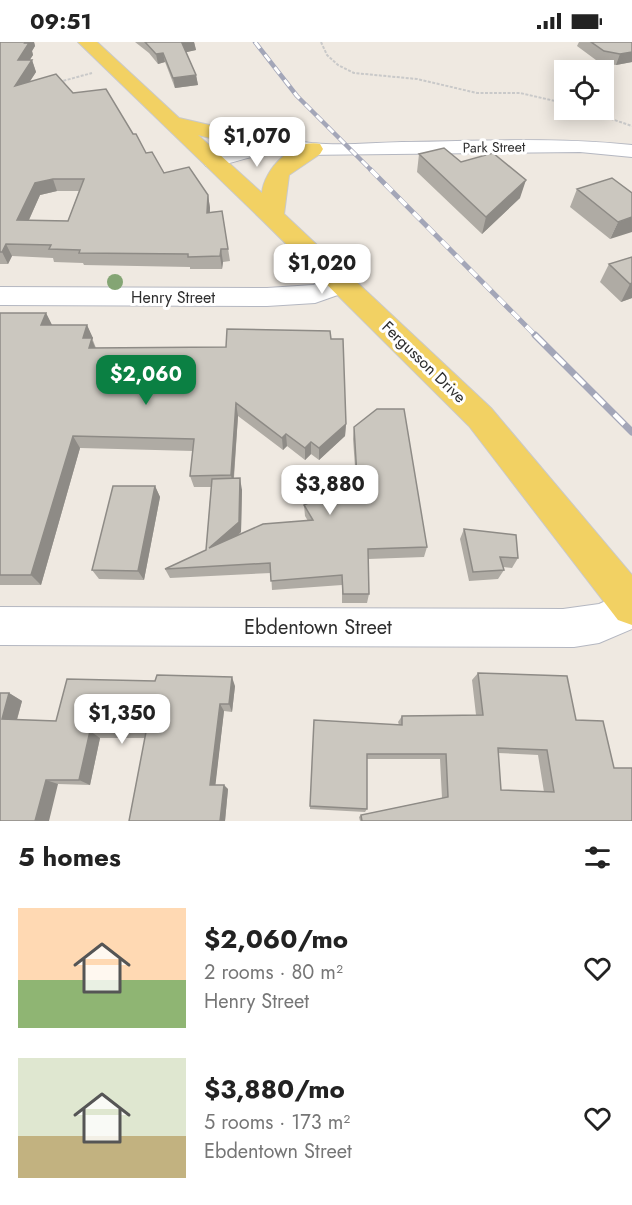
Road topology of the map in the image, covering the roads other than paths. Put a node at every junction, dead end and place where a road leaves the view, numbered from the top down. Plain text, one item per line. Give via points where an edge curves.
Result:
1 (87, 42) edge
2 (172, 122) junction
3 (270, 146) junction
4 (306, 149) junction
5 (632, 152) edge
6 (218, 165) junction
7 (272, 216) junction
8 (343, 284) junction
9 (0, 296) edge
10 (632, 607) edge
11 (0, 626) edge

1 - 2 main road, Fergusson Drive
2 - 3 main road
2 - 6 main road, Fergusson Drive
3 - 4 street, Park Street
3 - 6 street, Park Street
4 - 5 street, Park Street via 580,146
4 - 6 street, Park Street
4 - 7 main road via 274,178
6 - 7 main road, Fergusson Drive
7 - 8 main road, Fergusson Drive
8 - 9 street, Henry Street via 315,294 267,297
8 - 10 main road, Fergusson Drive via 480,417
10 - 11 street, Ebdentown Street via 611,621 563,628

